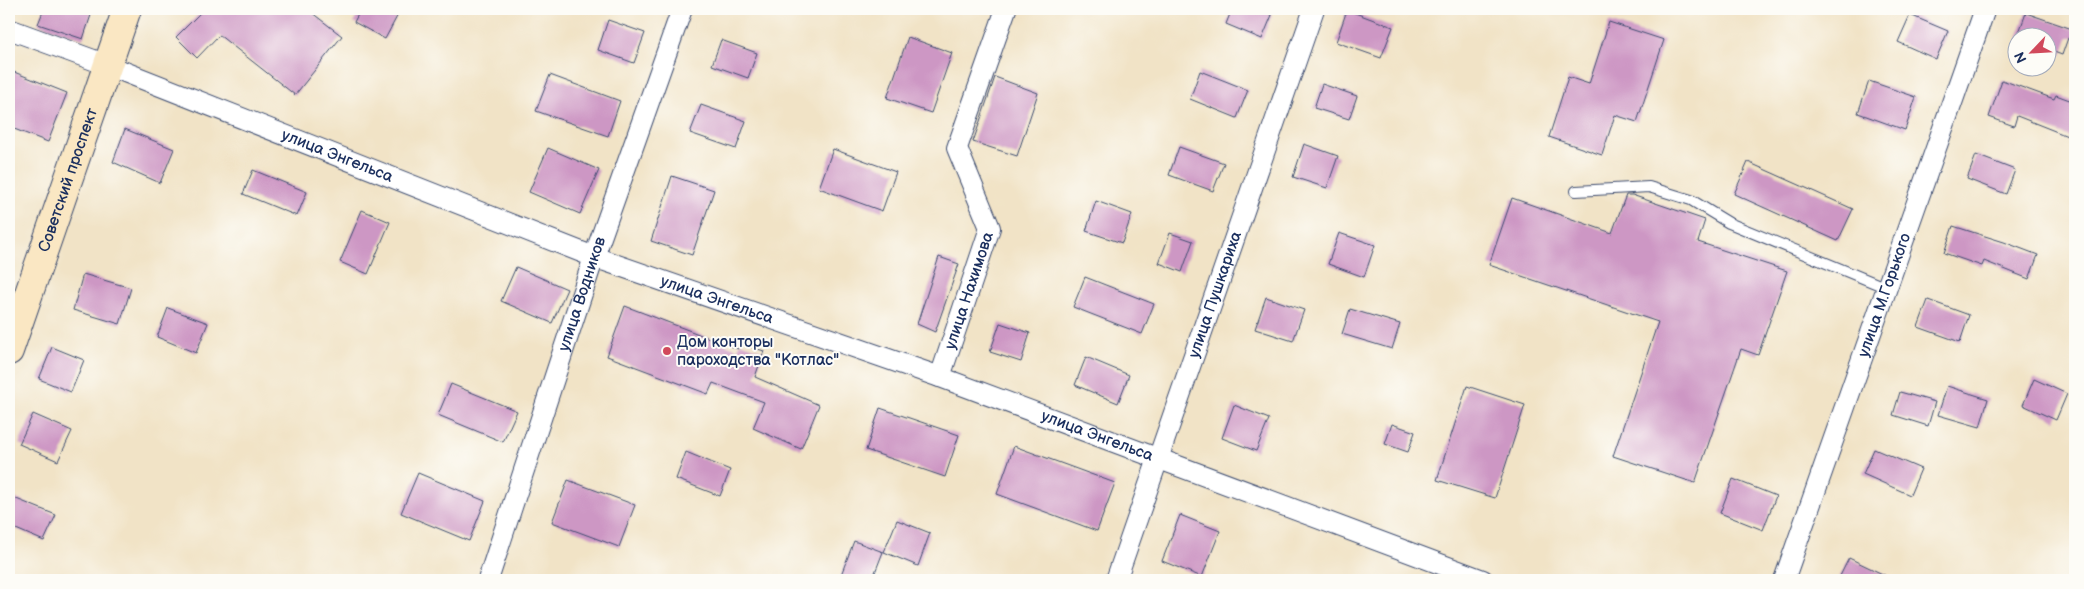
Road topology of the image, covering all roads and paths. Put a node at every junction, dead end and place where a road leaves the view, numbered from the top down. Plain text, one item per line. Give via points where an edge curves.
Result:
1 (127, 9) edge
2 (682, 9) edge
3 (1006, 9) edge
4 (1314, 9) edge
5 (1985, 9) edge
6 (9, 29) edge
7 (107, 65) junction
8 (1576, 191) dead end
9 (594, 258) junction
10 (1887, 288) junction
11 (9, 351) edge
12 (940, 377) junction
13 (1158, 460) junction
14 (488, 580) edge
15 (1116, 580) edge
16 (1483, 580) edge
17 (1784, 580) edge

1 - 7 main road, Советский проспект
2 - 9 street, улица Водников
3 - 12 street, улица Нахимова via 957,148 990,228
4 - 13 street, улица Пушкариха
5 - 10 street, улица М.Горького
6 - 7 street, улица Энгельса
7 - 9 street, улица Энгельса
7 - 11 main road, Советский проспект
8 - 10 lane via 1650,187 1691,200 1729,223
9 - 12 street, улица Энгельса
9 - 14 street, улица Водников
10 - 17 street, улица М.Горького
12 - 13 street, улица Энгельса
13 - 15 street, улица Пушкариха
13 - 16 street, улица Энгельса

